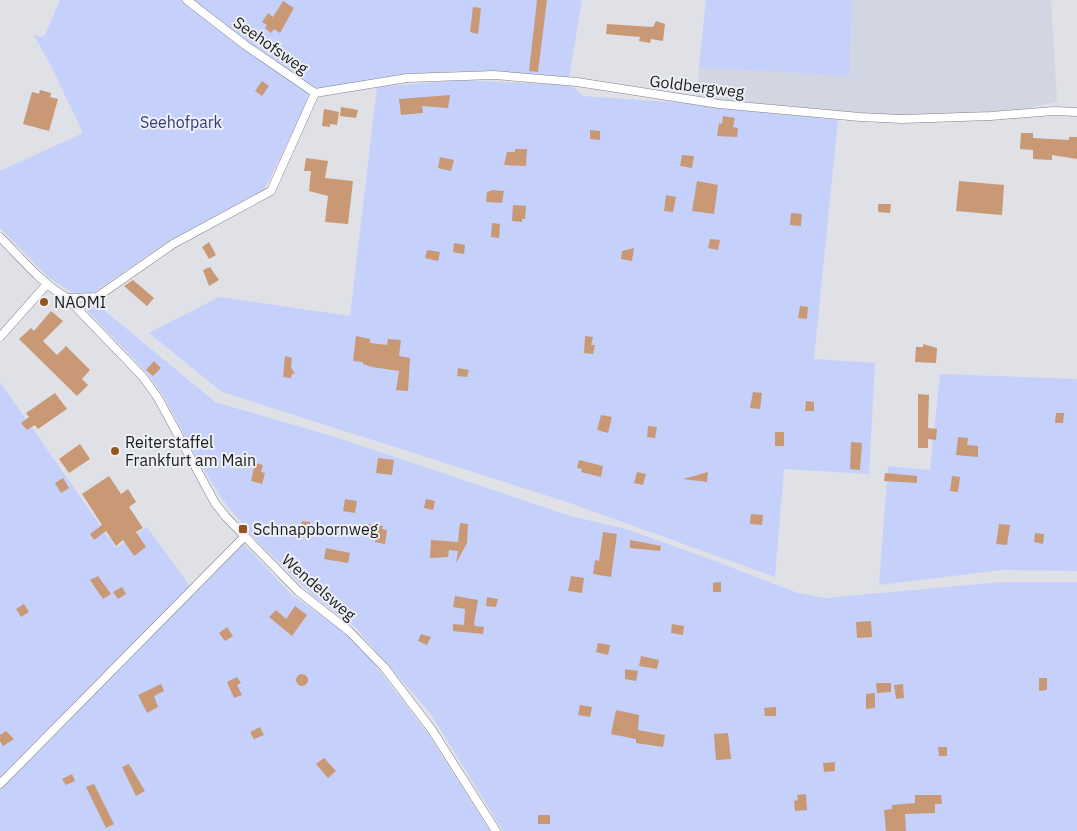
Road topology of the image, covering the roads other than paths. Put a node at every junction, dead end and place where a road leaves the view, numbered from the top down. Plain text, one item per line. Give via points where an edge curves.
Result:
1 (187, 0) edge
2 (315, 93) junction
3 (1077, 112) edge
4 (0, 236) edge
5 (47, 284) junction
6 (67, 298) junction
7 (0, 337) edge
8 (244, 537) junction
9 (0, 784) edge
10 (496, 831) edge

1 - 2 street, Seehofsweg
2 - 3 street, Goldbergweg via 407,78 494,75 577,82 719,104 860,117 902,119
2 - 6 street via 270,191 173,244 97,297
4 - 5 street, Wendelsweg
5 - 6 street, Wendelsweg
5 - 7 street
6 - 8 street, Wendelsweg via 143,377 158,398 215,503
8 - 9 street
8 - 10 street, Wendelsweg via 298,591 362,642 384,667 432,730

